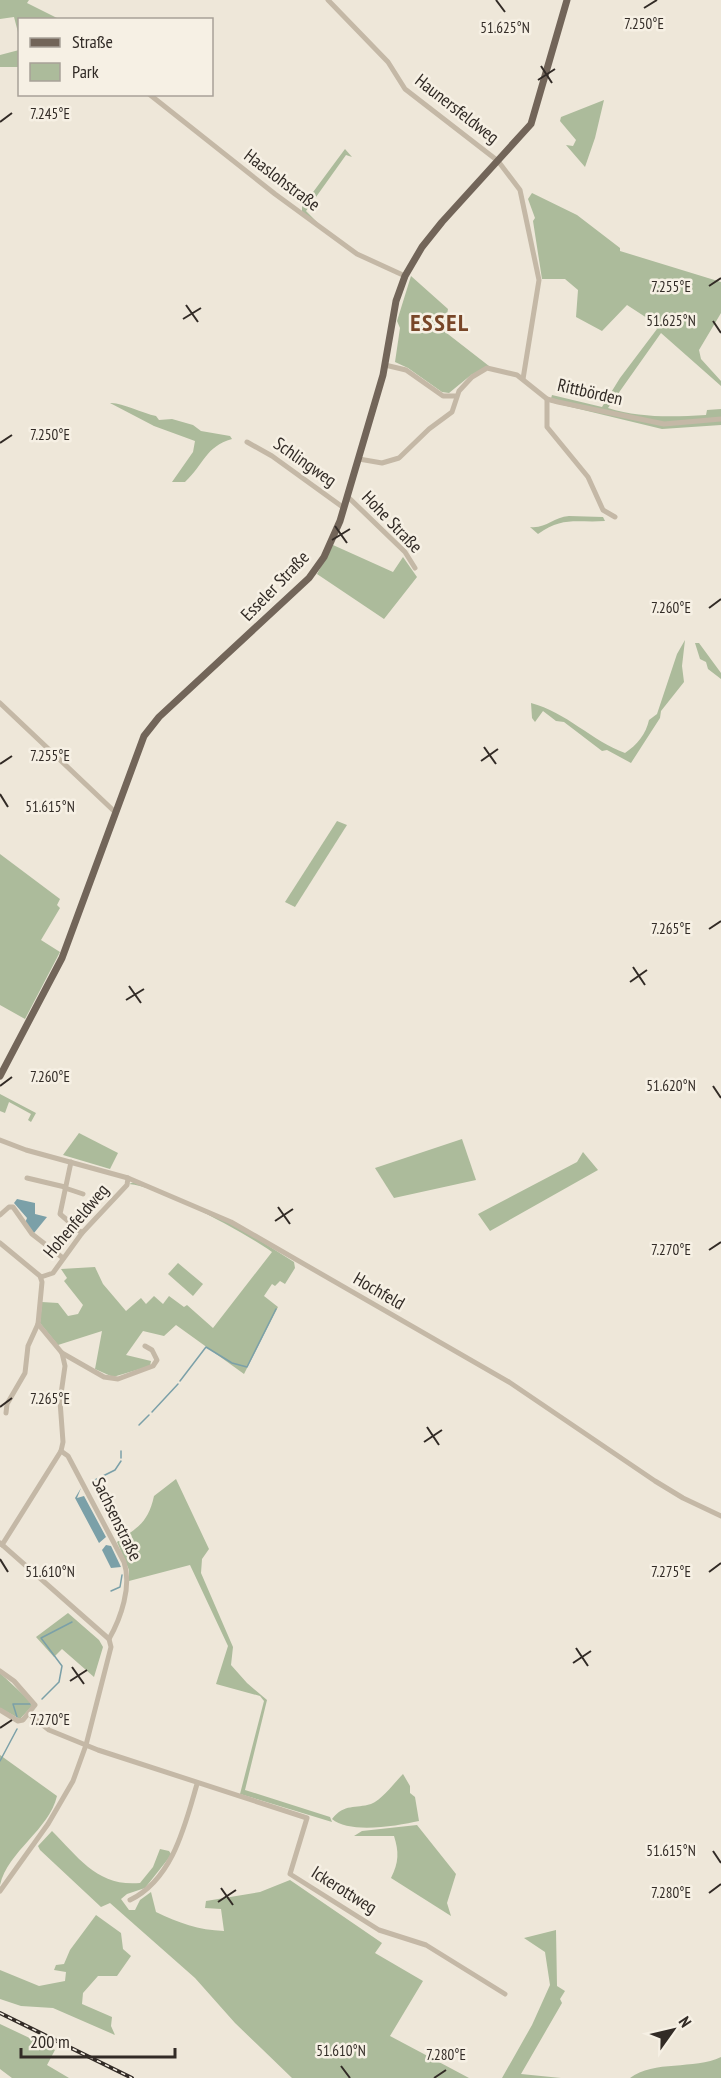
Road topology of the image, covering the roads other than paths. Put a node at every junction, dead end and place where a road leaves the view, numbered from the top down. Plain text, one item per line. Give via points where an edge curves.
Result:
1 (328, 0) edge
2 (567, 0) edge
3 (152, 96) edge
4 (498, 161) junction
5 (405, 276) junction
6 (385, 365) junction
7 (523, 379) junction
8 (455, 396) junction
9 (547, 399) junction
10 (721, 419) edge
11 (248, 442) dead end
12 (359, 459) junction
13 (347, 496) junction
14 (344, 508) junction
15 (615, 517) dead end
16 (415, 568) dead end
17 (0, 703) edge
18 (115, 812) junction
19 (0, 1076) edge
20 (0, 1140) edge
21 (71, 1162) junction
22 (27, 1178) dead end
23 (128, 1178) junction
24 (65, 1187) junction
25 (82, 1194) dead end
26 (0, 1215) edge
27 (82, 1233) junction
28 (0, 1243) edge
29 (63, 1258) junction
30 (41, 1277) junction
31 (38, 1324) junction
32 (145, 1346) dead end
33 (62, 1353) junction
34 (6, 1413) dead end
35 (61, 1451) junction
36 (721, 1516) edge
37 (1, 1544) edge
38 (109, 1639) junction
39 (0, 1671) edge
40 (0, 1710) edge
41 (29, 1714) junction
42 (86, 1745) junction
43 (197, 1784) junction
44 (0, 1891) edge
45 (130, 1900) dead end
46 (505, 1994) dead end

1 - 4 street, Haunersfeldweg via 388,62 405,89
2 - 4 main road, Esseler Straße via 535,115
3 - 5 street, Haaslohstraße via 357,254
4 - 5 main road, Esseler Straße via 427,240
4 - 7 street, Haunersfeldweg via 524,200 540,280
5 - 6 main road, Esseler Straße
6 - 8 street via 406,370 444,396
6 - 12 main road, Esseler Straße
7 - 8 street, Rittbörden via 487,368 472,377
7 - 9 street, Rittbörden
8 - 12 street, Rittbörden via 452,412 399,458 382,463
9 - 10 street, Rittbörden via 664,424
9 - 15 street via 547,427 588,477 603,510
11 - 14 street, Schlingweg
12 - 13 main road, Esseler Straße
13 - 14 main road, Esseler Straße
13 - 16 street, Hohe Straße via 395,542
14 - 18 main road, Esseler Straße via 333,540 309,578 159,717 144,736
17 - 18 street
18 - 19 main road, Esseler Straße via 62,958
20 - 21 street, Hochfeld
21 - 23 street, Hochfeld
21 - 24 street
22 - 24 street
23 - 27 street, Hohenfeldweg via 127,1185
23 - 36 street, Hochfeld via 199,1206 260,1238 509,1382 655,1481
24 - 25 street
24 - 27 street via 60,1214
26 - 29 street via 13,1208 32,1234
27 - 29 street, Hohenfeldweg
28 - 30 street
29 - 30 street, Hohenfeldweg via 53,1273
30 - 31 street
31 - 33 street
31 - 34 street via 28,1346 25,1373
32 - 33 street via 152,1350 155,1364 118,1379 104,1377
33 - 35 street via 65,1375 60,1401
35 - 37 street
35 - 38 street, Sachsenstraße via 68,1456 124,1562 125,1594
37 - 38 street
38 - 42 street, Sachsenstraße via 111,1647
39 - 41 street via 32,1700 35,1705
40 - 41 street via 18,1721
41 - 42 street, Ickerottweg via 49,1730
42 - 43 street, Ickerottweg
42 - 44 street, Sachsenstraße via 66,1794
43 - 45 street via 182,1839 143,1894
43 - 46 street, Ickerottweg via 307,1818 290,1874 380,1930 426,1946

